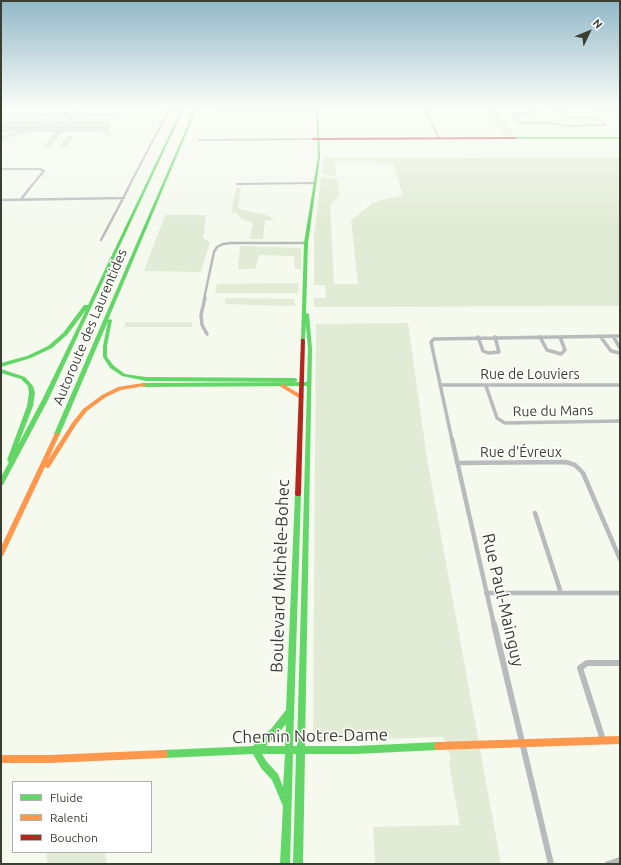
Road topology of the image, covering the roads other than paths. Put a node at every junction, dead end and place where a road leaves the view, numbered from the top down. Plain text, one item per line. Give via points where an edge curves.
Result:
1 (150, 146) edge
2 (165, 146) edge
3 (180, 146) edge
4 (318, 146) edge
5 (1, 169) edge
6 (315, 183) junction
7 (237, 184) dead end
8 (1, 198) edge
9 (22, 198) junction
10 (124, 198) junction
11 (101, 240) dead end
12 (306, 243) junction
13 (305, 290) junction
14 (95, 295) junction
15 (112, 308) junction
16 (207, 334) dead end
17 (600, 336) junction
18 (613, 336) junction
19 (620, 336) edge
20 (478, 337) junction
21 (495, 337) junction
22 (540, 337) junction
23 (560, 337) junction
24 (620, 348) edge
25 (620, 353) edge
26 (1, 365) edge
27 (1, 371) edge
28 (301, 382) junction
29 (309, 382) junction
30 (440, 385) junction
31 (620, 385) edge
32 (282, 386) junction
33 (486, 386) junction
34 (301, 397) junction
35 (620, 421) edge
36 (457, 463) junction
37 (2, 481) edge
38 (36, 483) junction
39 (535, 513) dead end
40 (1, 554) edge
41 (620, 559) edge
42 (486, 593) junction
43 (561, 593) junction
44 (620, 593) edge
45 (620, 663) edge
46 (290, 712) junction
47 (603, 740) junction
48 (620, 740) edge
49 (522, 742) junction
50 (255, 750) junction
51 (289, 750) junction
52 (301, 750) junction
53 (1, 759) edge
54 (287, 807) junction
55 (620, 860) edge
56 (285, 864) edge
57 (298, 864) edge
58 (552, 864) edge
59 (608, 864) edge

1 - 10 street
2 - 14 main road, Autoroute des Laurentides
3 - 15 main road, Autoroute des Laurentides
4 - 6 main road, Boulevard Michèle-Bohec
5 - 9 street via 44,171
6 - 7 street
6 - 12 main road, Boulevard Michèle-Bohec
8 - 9 street
9 - 10 street
10 - 11 street
12 - 13 main road, Boulevard Michèle-Bohec
12 - 16 street via 231,243 216,247 201,315
13 - 28 main road, Boulevard Michèle-Bohec
13 - 29 main road, Boulevard Michèle-Bohec via 310,349
14 - 26 main road via 68,331 53,345 32,356
14 - 37 main road, Autoroute des Laurentides via 45,400
15 - 28 main road via 105,355 112,367 124,375 146,379
15 - 38 main road, Autoroute des Laurentides
17 - 18 street
17 - 23 street
17 - 25 street via 611,351
18 - 19 street
18 - 24 street
20 - 21 street
20 - 21 street via 483,351 488,354 499,352
20 - 30 street, Rue Paul-Mainguy via 438,338 431,342
21 - 22 street
22 - 23 street
22 - 23 street via 546,350 561,354 565,350
27 - 37 main road via 23,378 30,386 32,395
28 - 29 main road
28 - 32 main road
28 - 34 main road, Boulevard Michèle-Bohec
29 - 52 main road, Boulevard Michèle-Bohec
30 - 33 street, Rue de Louviers
30 - 36 street, Rue Paul-Mainguy
31 - 33 street, Rue de Louviers
32 - 34 main road
32 - 38 main road via 147,384 113,391 82,413
33 - 35 street, Rue du Mans via 497,418 505,423
34 - 46 main road, Boulevard Michèle-Bohec
36 - 41 street, Rue d'Évreux via 566,462 575,465 583,473
36 - 42 street, Rue Paul-Mainguy
38 - 40 main road, Autoroute des Laurentides
39 - 43 street
42 - 43 street
42 - 49 street, Rue Paul-Mainguy
43 - 44 street
45 - 47 street via 587,663 582,664 580,668
46 - 50 main road
46 - 51 main road, Boulevard Michèle-Bohec
47 - 48 main road, Chemin Notre-Dame
47 - 49 main road, Chemin Notre-Dame
49 - 52 main road, Chemin Notre-Dame via 368,750
49 - 58 street, Rue Paul-Mainguy
50 - 51 main road, Chemin Notre-Dame
50 - 53 main road, Chemin Notre-Dame
50 - 54 main road via 275,777
51 - 52 main road, Chemin Notre-Dame
51 - 54 main road, Boulevard Michèle-Bohec
52 - 57 main road, Boulevard Michèle-Bohec
54 - 56 main road, Boulevard Michèle-Bohec
55 - 59 street

